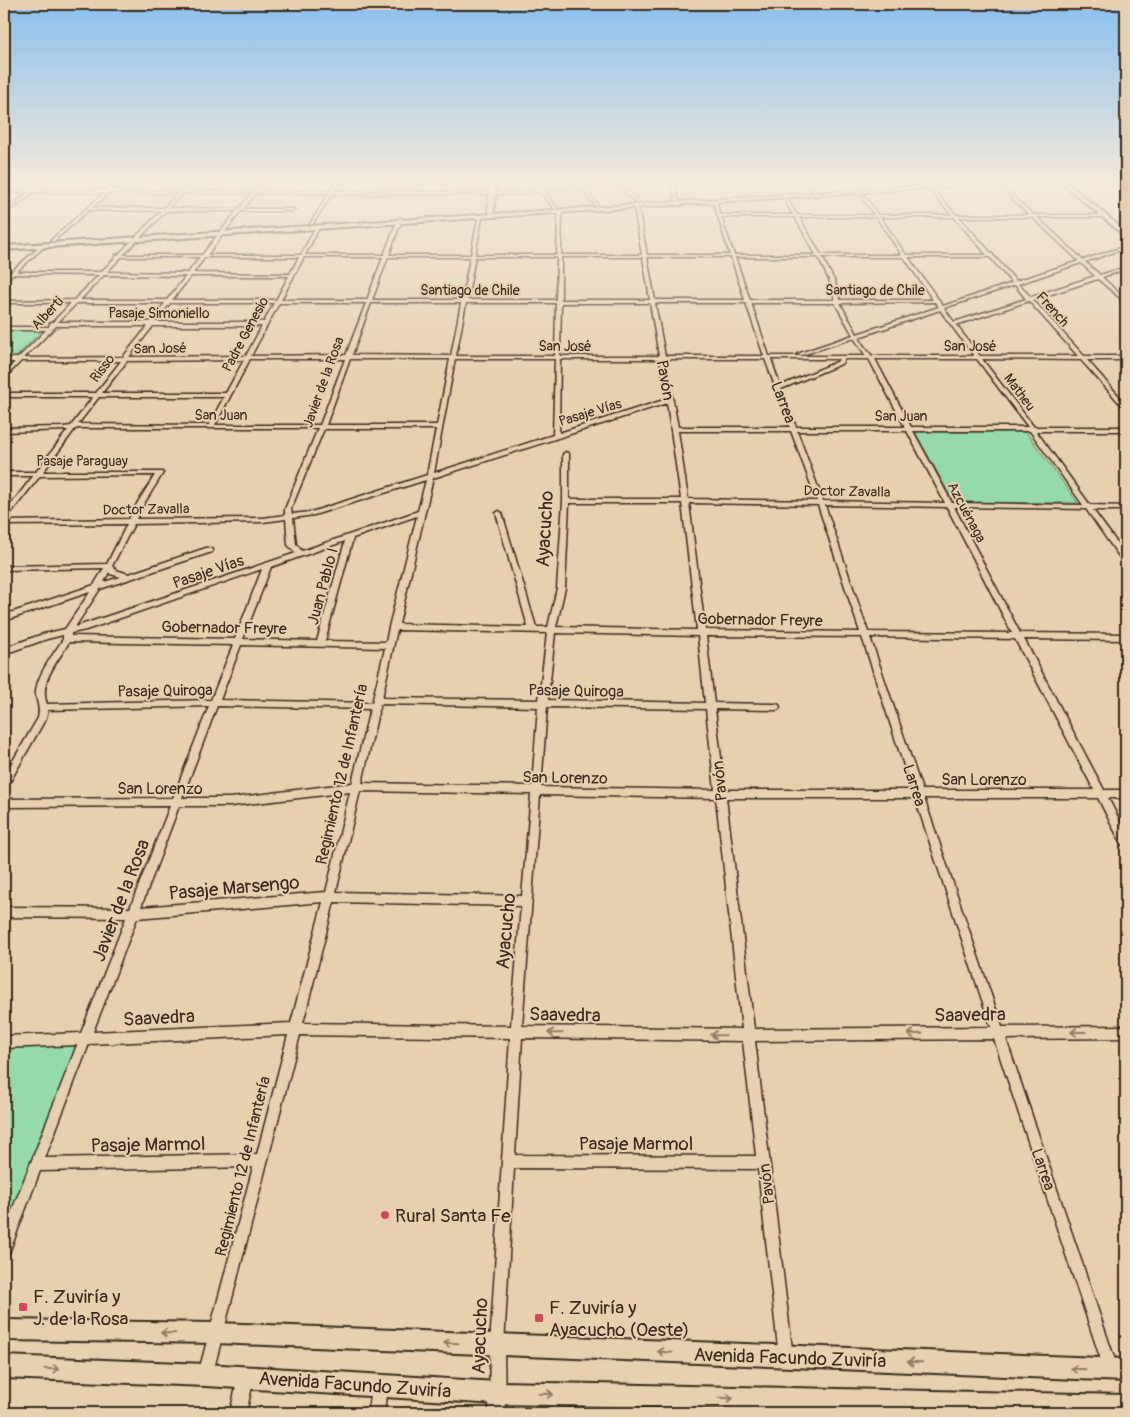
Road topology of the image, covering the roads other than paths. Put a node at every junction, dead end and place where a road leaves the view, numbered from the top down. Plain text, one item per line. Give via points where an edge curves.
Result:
1 (21, 247) edge
2 (42, 247) edge
3 (127, 247) edge
4 (211, 247) edge
5 (306, 247) edge
6 (389, 247) edge
7 (474, 247) edge
8 (559, 247) edge
9 (644, 247) edge
10 (730, 247) edge
11 (814, 247) edge
12 (899, 247) edge
13 (982, 247) edge
14 (1067, 247) edge
15 (1126, 247) edge
16 (4, 248) edge
17 (386, 254) junction
18 (302, 255) junction
19 (473, 255) junction
20 (560, 255) junction
21 (645, 255) junction
22 (733, 255) junction
23 (818, 255) junction
24 (118, 256) junction
25 (204, 256) junction
26 (905, 256) junction
27 (990, 256) junction
28 (1082, 261) junction
29 (1126, 268) edge
30 (4, 273) edge
31 (12, 273) junction
32 (100, 275) junction
33 (189, 275) junction
34 (291, 275) junction
35 (1098, 277) junction
36 (4, 280) edge
37 (1014, 283) junction
38 (1030, 300) junction
39 (369, 301) junction
40 (464, 301) junction
41 (559, 301) junction
42 (653, 301) junction
43 (749, 301) junction
44 (838, 301) junction
45 (936, 301) junction
46 (1126, 301) edge
47 (4, 302) edge
48 (73, 302) junction
49 (170, 302) junction
50 (277, 302) junction
51 (941, 307) junction
52 (152, 324) junction
53 (266, 324) junction
54 (953, 324) junction
55 (50, 326) junction
56 (4, 328) edge
57 (855, 335) junction
58 (870, 356) junction
59 (348, 357) junction
60 (453, 357) junction
61 (558, 357) junction
62 (662, 357) junction
63 (767, 357) junction
64 (793, 357) junction
65 (844, 357) junction
66 (248, 358) junction
67 (979, 358) junction
68 (1082, 358) junction
69 (1126, 358) edge
70 (4, 360) edge
71 (18, 360) junction
72 (124, 360) junction
73 (4, 376) edge
74 (779, 388) junction
75 (229, 394) junction
76 (97, 395) junction
77 (4, 396) edge
78 (670, 400) junction
79 (1126, 407) edge
80 (212, 427) junction
81 (322, 427) junction
82 (439, 427) junction
83 (72, 428) junction
84 (794, 428) junction
85 (908, 428) junction
86 (675, 429) junction
87 (1032, 429) junction
88 (1126, 429) edge
89 (4, 430) edge
90 (556, 435) junction
91 (566, 454) dead end
92 (4, 474) edge
93 (37, 474) junction
94 (430, 476) junction
95 (684, 500) junction
96 (566, 501) junction
97 (822, 504) junction
98 (949, 506) junction
99 (1088, 508) junction
100 (1126, 508) edge
101 (420, 513) junction
102 (499, 513) dead end
103 (4, 518) edge
104 (288, 518) junction
105 (133, 521) junction
106 (4, 523) edge
107 (350, 536) junction
108 (209, 550) dead end
109 (300, 553) junction
110 (1126, 560) edge
111 (268, 564) junction
112 (108, 566) junction
113 (4, 568) edge
114 (130, 576) junction
115 (95, 588) junction
116 (4, 618) edge
117 (393, 627) junction
118 (532, 628) junction
119 (551, 630) junction
120 (702, 633) junction
121 (866, 635) junction
122 (67, 636) junction
123 (1019, 637) junction
124 (1126, 637) edge
125 (239, 642) junction
126 (320, 644) junction
127 (389, 645) junction
128 (4, 651) edge
129 (375, 703) junction
130 (216, 704) junction
131 (543, 705) junction
132 (45, 707) junction
133 (712, 707) junction
134 (776, 707) dead end
135 (4, 784) edge
136 (355, 787) junction
137 (537, 791) junction
138 (720, 794) junction
139 (917, 794) junction
140 (1101, 794) junction
141 (1126, 794) edge
142 (4, 803) edge
143 (176, 804) junction
144 (1126, 842) edge
145 (330, 897) junction
146 (528, 901) junction
147 (4, 912) edge
148 (134, 913) junction
149 (295, 1029) junction
150 (1126, 1032) edge
151 (516, 1033) junction
152 (998, 1033) junction
153 (748, 1035) junction
154 (85, 1040) junction
155 (4, 1042) edge
156 (262, 1160) junction
157 (509, 1161) junction
158 (763, 1163) junction
159 (36, 1165) junction
160 (4, 1248) edge
161 (4, 1330) edge
162 (217, 1333) junction
163 (497, 1344) junction
164 (786, 1358) junction
165 (4, 1367) edge
166 (1119, 1370) edge
167 (206, 1375) junction
168 (246, 1377) junction
169 (380, 1385) junction
170 (497, 1403) edge
171 (687, 1405) edge
172 (1126, 1406) edge
173 (848, 1408) edge
174 (1070, 1410) edge
175 (238, 1413) edge
176 (376, 1413) edge

1 - 16 main road
2 - 31 street
3 - 24 street, Alberti
4 - 25 street, Risso
5 - 18 street, Padre Genesio
6 - 17 street, Javier de la Rosa
7 - 19 street, Regimiento 12 de Infantería
8 - 20 street
9 - 21 street, Pavón
10 - 22 street, Larrea
11 - 23 street, Azcuénaga
12 - 26 street, Matheu
13 - 27 street, French
14 - 28 street
15 - 28 street
17 - 18 street
17 - 19 street
17 - 39 street, Javier de la Rosa
18 - 25 street
18 - 34 street, Padre Genesio
19 - 20 street
19 - 40 street, Regimiento 12 de Infantería
20 - 21 street
20 - 41 street
21 - 22 street
21 - 42 street, Pavón
22 - 23 street
22 - 43 street, Larrea
23 - 26 street
23 - 44 street, Azcuénaga via 839,297
24 - 25 street
24 - 32 street, Alberti
25 - 33 street, Risso
26 - 27 street
26 - 45 street, Matheu
27 - 37 street, French
28 - 35 street
28 - 37 street
29 - 35 street
30 - 31 street
31 - 32 street
31 - 36 street
32 - 33 street
32 - 48 street, Alberti
33 - 34 street
33 - 49 street, Risso
34 - 50 street, Padre Genesio
35 - 38 street
35 - 46 street
37 - 38 street, French
37 - 51 street
38 - 54 street
38 - 68 street, French
39 - 40 street, Santiago de Chile
39 - 50 street, Santiago de Chile
39 - 59 street, Javier de la Rosa
40 - 41 street, Santiago de Chile
40 - 60 street, Regimiento 12 de Infantería
41 - 42 street, Santiago de Chile
41 - 61 street
42 - 43 street, Santiago de Chile
42 - 62 street, Pavón
43 - 44 street, Santiago de Chile
43 - 63 street, Larrea
44 - 45 street, Santiago de Chile
44 - 57 street, Azcuénaga
45 - 51 street, Matheu
47 - 48 street, Santiago de Chile
48 - 49 street, Santiago de Chile
48 - 55 street, Alberti
49 - 50 street, Santiago de Chile
49 - 52 street, Risso
50 - 53 street, Padre Genesio
51 - 54 street, Matheu
51 - 57 street
52 - 53 street, Pasaje Simoniello
52 - 55 street, Pasaje Simoniello
52 - 72 street, Risso
53 - 66 street, Padre Genesio
54 - 67 street, Matheu
55 - 56 street, Pasaje Simoniello
55 - 71 street, Alberti
57 - 58 street, Azcuénaga
57 - 64 street
58 - 65 street, San José
58 - 67 street, San José
58 - 85 street, Azcuénaga
59 - 60 street, San José
59 - 66 street, San José
59 - 81 street, Javier de la Rosa
60 - 61 street, San José
60 - 82 street, Regimiento 12 de Infantería
61 - 62 street, San José
61 - 90 street
62 - 63 street, San José
62 - 78 street, Pavón
63 - 64 street, San José
63 - 74 street, Larrea
64 - 65 street, San José
65 - 74 street via 839,363
66 - 72 street, San José
66 - 75 street, Padre Genesio
67 - 68 street, San José
67 - 87 street, Matheu
68 - 69 street, San José
68 - 79 street, French
70 - 71 street, San José
71 - 72 street, San José
71 - 73 street, Alberti
72 - 76 street, Risso
74 - 84 street, Larrea
75 - 76 street
75 - 80 street, Padre Genesio
76 - 77 street
76 - 83 street, Risso
78 - 86 street, Pavón
78 - 90 street, Pasaje Vías
80 - 81 street, San Juan
80 - 83 street, San Juan
81 - 82 street, San Juan
81 - 104 street, Javier de la Rosa via 288,509
82 - 94 street, Regimiento 12 de Infantería
83 - 89 street, San Juan
83 - 93 street, Risso
84 - 85 street, San Juan
84 - 86 street, San Juan
84 - 97 street, Larrea
85 - 87 street, San Juan
85 - 98 street, Azcuénaga
86 - 95 street, Pavón
87 - 88 street, San Juan
87 - 99 street, Matheu
90 - 94 street, Pasaje Vías
91 - 96 street, Ayacucho
92 - 93 street, Pasaje Paraguay
93 - 103 street, Risso
93 - 105 street, Pasaje Paraguay via 160,473
94 - 101 street, Regimiento 12 de Infantería
94 - 104 street, Pasaje Vías via 338,507
95 - 96 street, Doctor Zavalla
95 - 97 street, Doctor Zavalla
95 - 120 street, Pavón
96 - 119 street, Ayacucho via 560,588
97 - 98 street, Doctor Zavalla
97 - 121 street, Larrea
98 - 99 street, Doctor Zavalla
98 - 123 street, Azcuénaga
99 - 100 street, Doctor Zavalla
99 - 110 street, Matheu
101 - 107 street, Pasaje Vías
101 - 117 street, Regimiento 12 de Infantería
102 - 118 street
104 - 105 street, Doctor Zavalla
104 - 109 street, Javier de la Rosa via 292,545
105 - 106 street, Doctor Zavalla
105 - 112 street
107 - 109 street, Pasaje Vías
107 - 126 street, Juan Pablo I
108 - 114 street, Pasaje Vías
109 - 111 street, Pasaje Vías
111 - 122 street, Pasaje Vías
111 - 125 street, Javier de la Rosa
112 - 113 street
112 - 114 street via 113,572
112 - 115 street
114 - 115 street, Pasaje Vías
115 - 116 street, Pasaje Vías
115 - 122 street
117 - 118 street, Gobernador Freyre
117 - 127 street, Regimiento 12 de Infantería
118 - 119 street, Gobernador Freyre
119 - 120 street, Gobernador Freyre
119 - 131 street, Ayacucho
120 - 121 street, Gobernador Freyre
120 - 133 street, Pavón
121 - 123 street, Gobernador Freyre
121 - 139 street, Larrea
122 - 125 street, Gobernador Freyre
122 - 128 street, Pasaje Vías
122 - 132 street via 42,682 40,693
123 - 124 street, Gobernador Freyre
123 - 140 street, Azcuénaga
125 - 126 street, Gobernador Freyre
125 - 130 street, Javier de la Rosa
126 - 127 street, Gobernador Freyre
127 - 129 street, Regimiento 12 de Infantería
129 - 130 street, Pasaje Quiroga
129 - 131 street, Pasaje Quiroga
129 - 136 street, Regimiento 12 de Infantería
130 - 132 street, Pasaje Quiroga
130 - 143 street, Javier de la Rosa
131 - 133 street, Pasaje Quiroga
131 - 137 street, Ayacucho
132 - 135 street via 42,718
133 - 134 street, Pasaje Quiroga
133 - 138 street, Pavón
136 - 137 street, San Lorenzo
136 - 143 street, San Lorenzo via 230,802
136 - 145 street, Regimiento 12 de Infantería
137 - 138 street, San Lorenzo
137 - 146 street, Ayacucho
138 - 139 street, San Lorenzo
138 - 153 street, Pavón
139 - 140 street, San Lorenzo
139 - 152 street, Larrea
140 - 141 street, San Lorenzo
140 - 144 street, Azcuénaga
142 - 143 street, San Lorenzo
143 - 148 street, Javier de la Rosa
145 - 146 street, Pasaje Marsengo
145 - 148 street, Pasaje Marsengo
145 - 149 street, Regimiento 12 de Infantería
146 - 151 street, Ayacucho
147 - 148 street, Pasaje Marsengo
148 - 154 street, Javier de la Rosa
149 - 151 street, Saavedra
149 - 154 street, Saavedra
149 - 156 street, Regimiento 12 de Infantería
150 -> 152 street, Saavedra
153 -> 151 street, Saavedra
151 - 157 street, Ayacucho
152 -> 153 street, Saavedra
152 - 166 street, Larrea
153 - 158 street, Pavón
154 - 155 street, Saavedra
154 - 159 street, Javier de la Rosa
156 - 159 street, Pasaje Marmol
156 - 162 street, Regimiento 12 de Infantería
157 - 158 street, Pasaje Marmol
157 - 163 street, Ayacucho
158 - 164 street, Pavón
159 - 160 street, Javier de la Rosa
162 -> 161 main road, Avenida Facundo Zuviría
163 -> 162 main road, Avenida Facundo Zuviría
162 - 167 street, Regimiento 12 de Infantería
164 -> 163 main road, Avenida Facundo Zuviría
163 - 170 street, Ayacucho
166 -> 164 main road, Avenida Facundo Zuviría
165 -> 167 main road, Avenida Facundo Zuviría
167 - 168 main road, Avenida Facundo Zuviría
168 - 169 main road, Avenida Facundo Zuviría
168 - 175 street
169 - 170 main road, Avenida Facundo Zuviría
169 - 176 street
170 -> 171 main road, Avenida Facundo Zuviría
171 -> 173 main road, Avenida Facundo Zuviría
172 - 174 main road, Avenida Facundo Zuviría
173 - 174 main road, Avenida Facundo Zuviría

